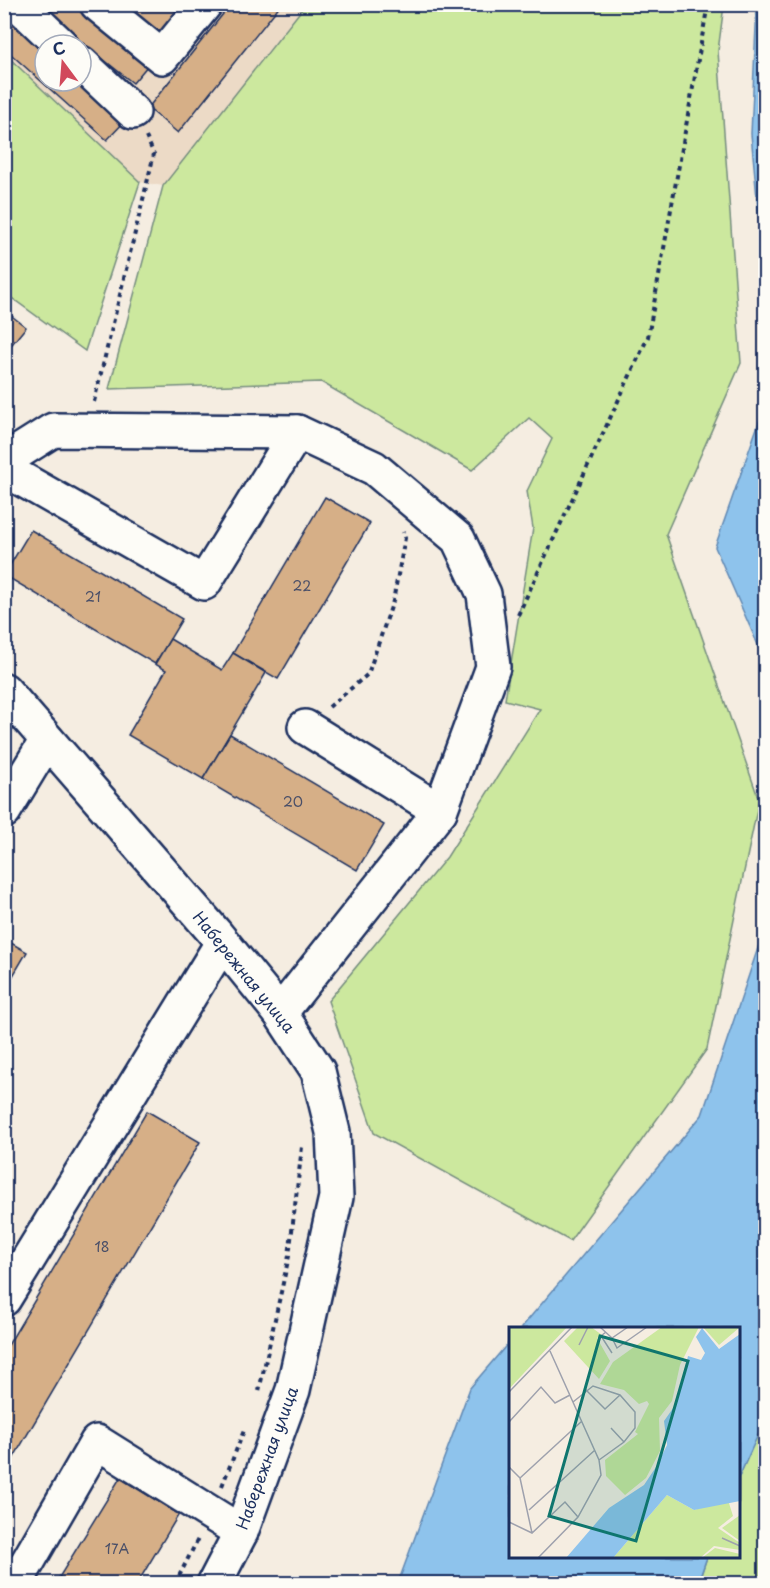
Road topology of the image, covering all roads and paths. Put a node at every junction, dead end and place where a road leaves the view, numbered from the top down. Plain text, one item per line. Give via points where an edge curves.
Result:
1 (18, 4) edge
2 (97, 4) edge
3 (205, 4) edge
4 (708, 4) edge
5 (48, 33) edge
6 (93, 74) edge
7 (134, 112) joint
8 (88, 429) junction
9 (297, 432) junction
10 (4, 461) edge
11 (4, 469) edge
12 (401, 528) dead end
13 (513, 625) dead end
14 (4, 690) edge
15 (305, 728) joint
16 (48, 740) junction
17 (4, 811) edge
18 (440, 811) junction
19 (222, 943) junction
20 (280, 1012) junction
21 (303, 1138) dead end
22 (4, 1299) edge
23 (258, 1396) dead end
24 (249, 1418) dead end
25 (211, 1513) junction
26 (241, 1532) junction
27 (15, 1584) edge
28 (175, 1584) edge
29 (214, 1584) edge

1 - 5 street
2 - 3 street via 162,57
4 - 13 path via 648,337
6 - 7 street
7 - 8 path via 154,154
8 - 9 street
8 - 10 street via 53,430
9 - 11 street via 204,583
9 - 18 street via 374,468 458,539 484,594 493,667
12 - 15 path via 405,538 393,601 368,674
14 - 16 street, Набережная улица
15 - 18 street
16 - 17 street
16 - 19 street, Набережная улица
18 - 20 street
19 - 20 street, Набережная улица
19 - 22 street
20 - 26 street, Набережная улица via 318,1071 333,1132 336,1197 293,1390
21 - 23 path via 289,1256
24 - 25 path
25 - 26 street
25 - 27 street via 97,1442
25 - 28 path
26 - 29 street, Набережная улица

